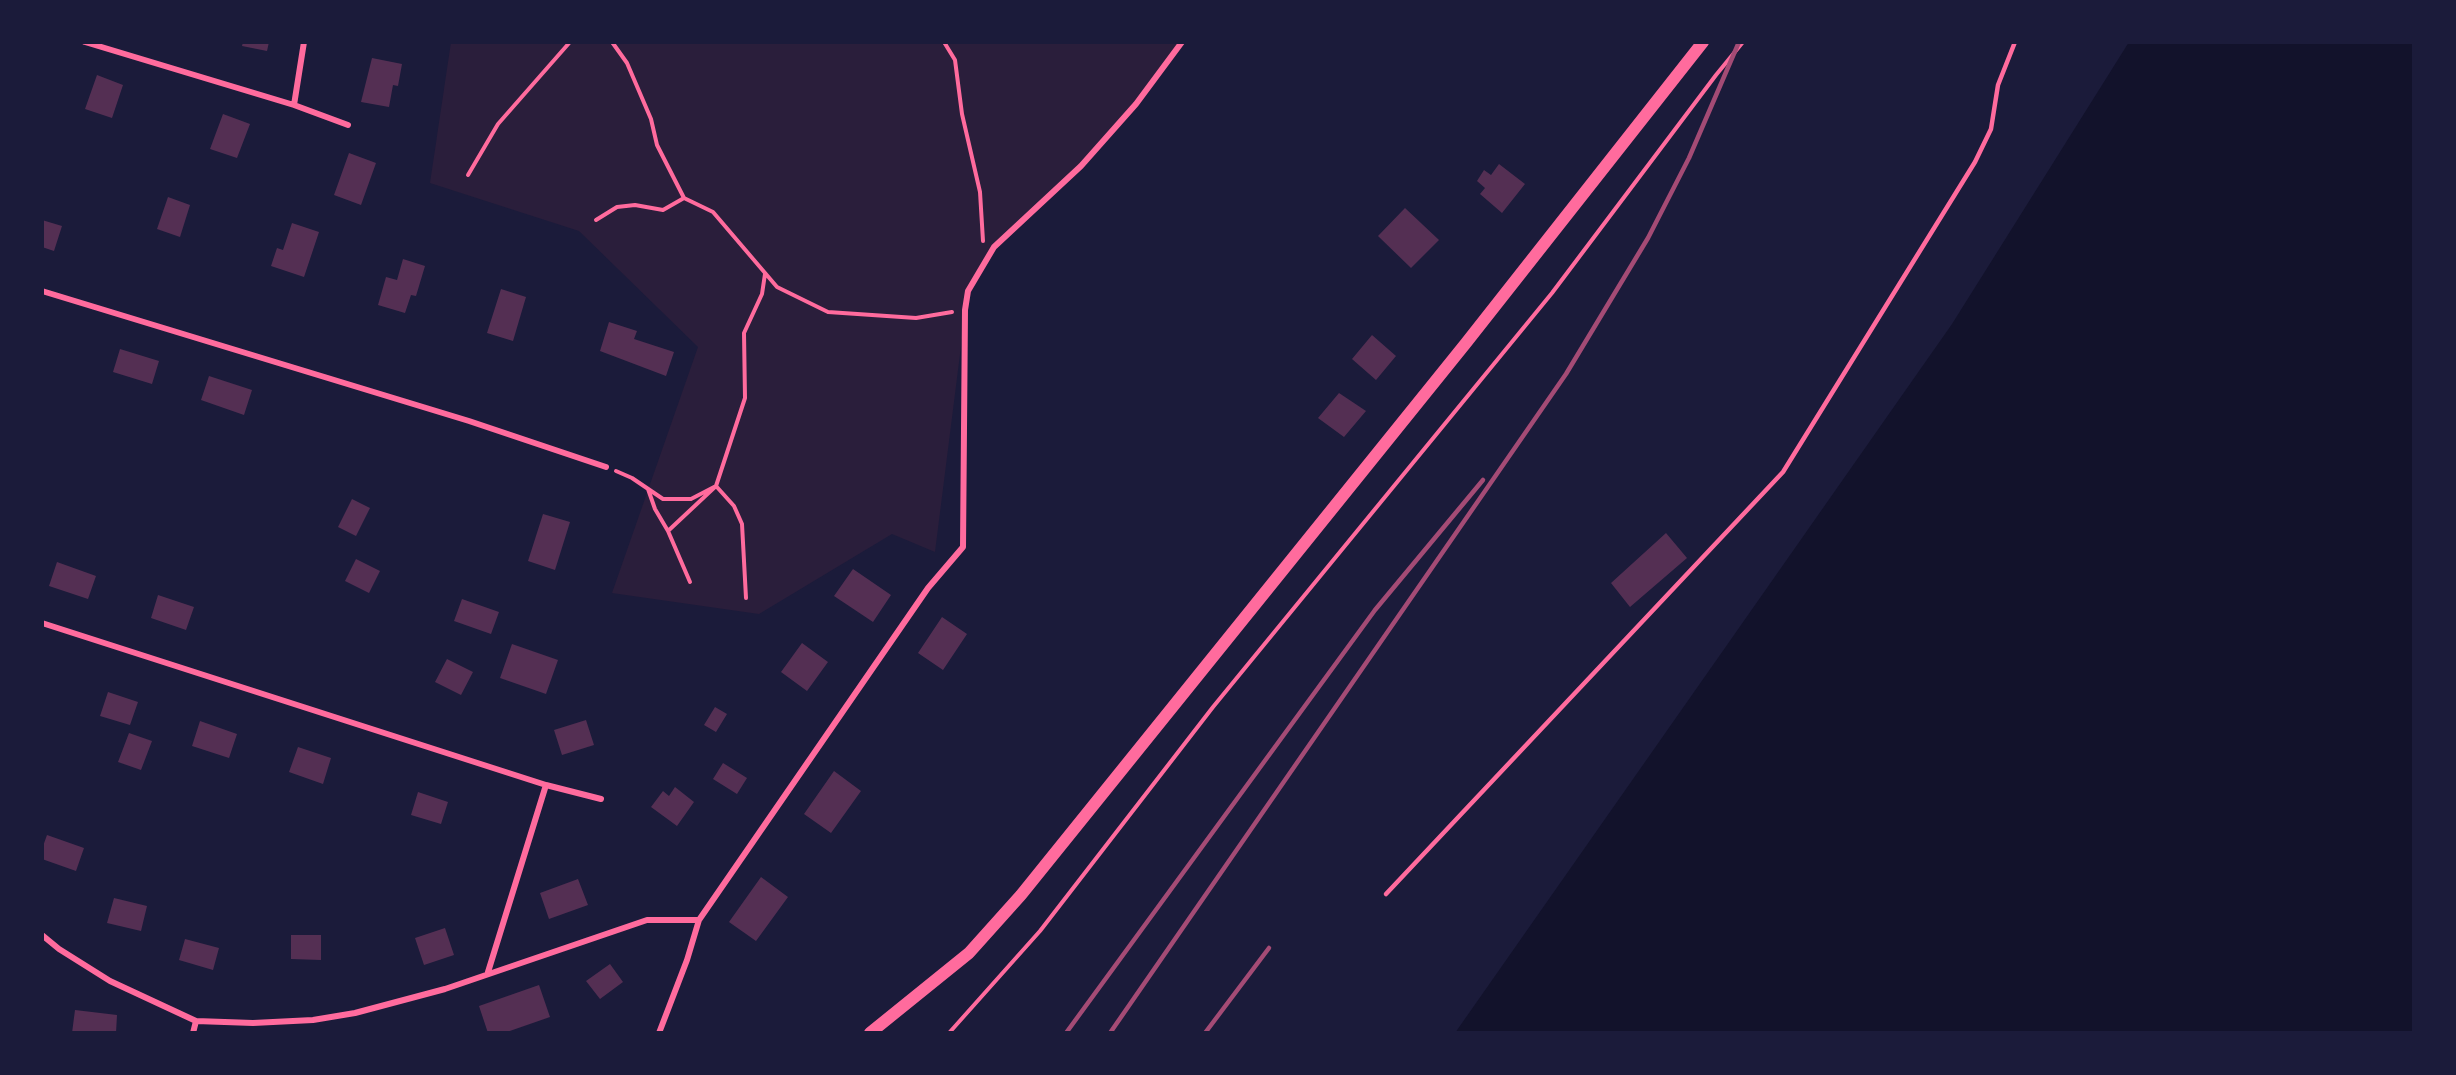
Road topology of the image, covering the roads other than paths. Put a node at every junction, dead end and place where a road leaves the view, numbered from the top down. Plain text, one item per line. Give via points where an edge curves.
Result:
1 (85, 42) edge
2 (304, 42) edge
3 (1182, 42) edge
4 (1703, 42) edge
5 (2015, 42) edge
6 (1692, 48) edge
7 (294, 105) junction
8 (348, 125) dead end
9 (42, 291) edge
10 (606, 467) road end
11 (42, 623) edge
12 (546, 785) junction
13 (601, 799) dead end
14 (1386, 894) dead end
15 (699, 920) junction
16 (42, 934) edge
17 (488, 972) junction
18 (196, 1021) junction
19 (193, 1033) edge
20 (659, 1033) edge
21 (870, 1033) edge

1 - 7 street
2 - 7 street
3 - 15 street via 1136,104 1081,166 994,247 968,291 963,547 928,588
4 - 6 main road
5 - 14 lane via 1998,85 1991,129 1975,162 1783,472
6 - 21 main road via 1466,343 1021,895 969,953
7 - 8 street
9 - 10 street via 469,421
11 - 12 street
12 - 13 street
12 - 17 street
15 - 17 street via 647,920
15 - 20 street
16 - 18 street via 110,981
17 - 18 street via 445,989 355,1013 313,1020
18 - 19 street

